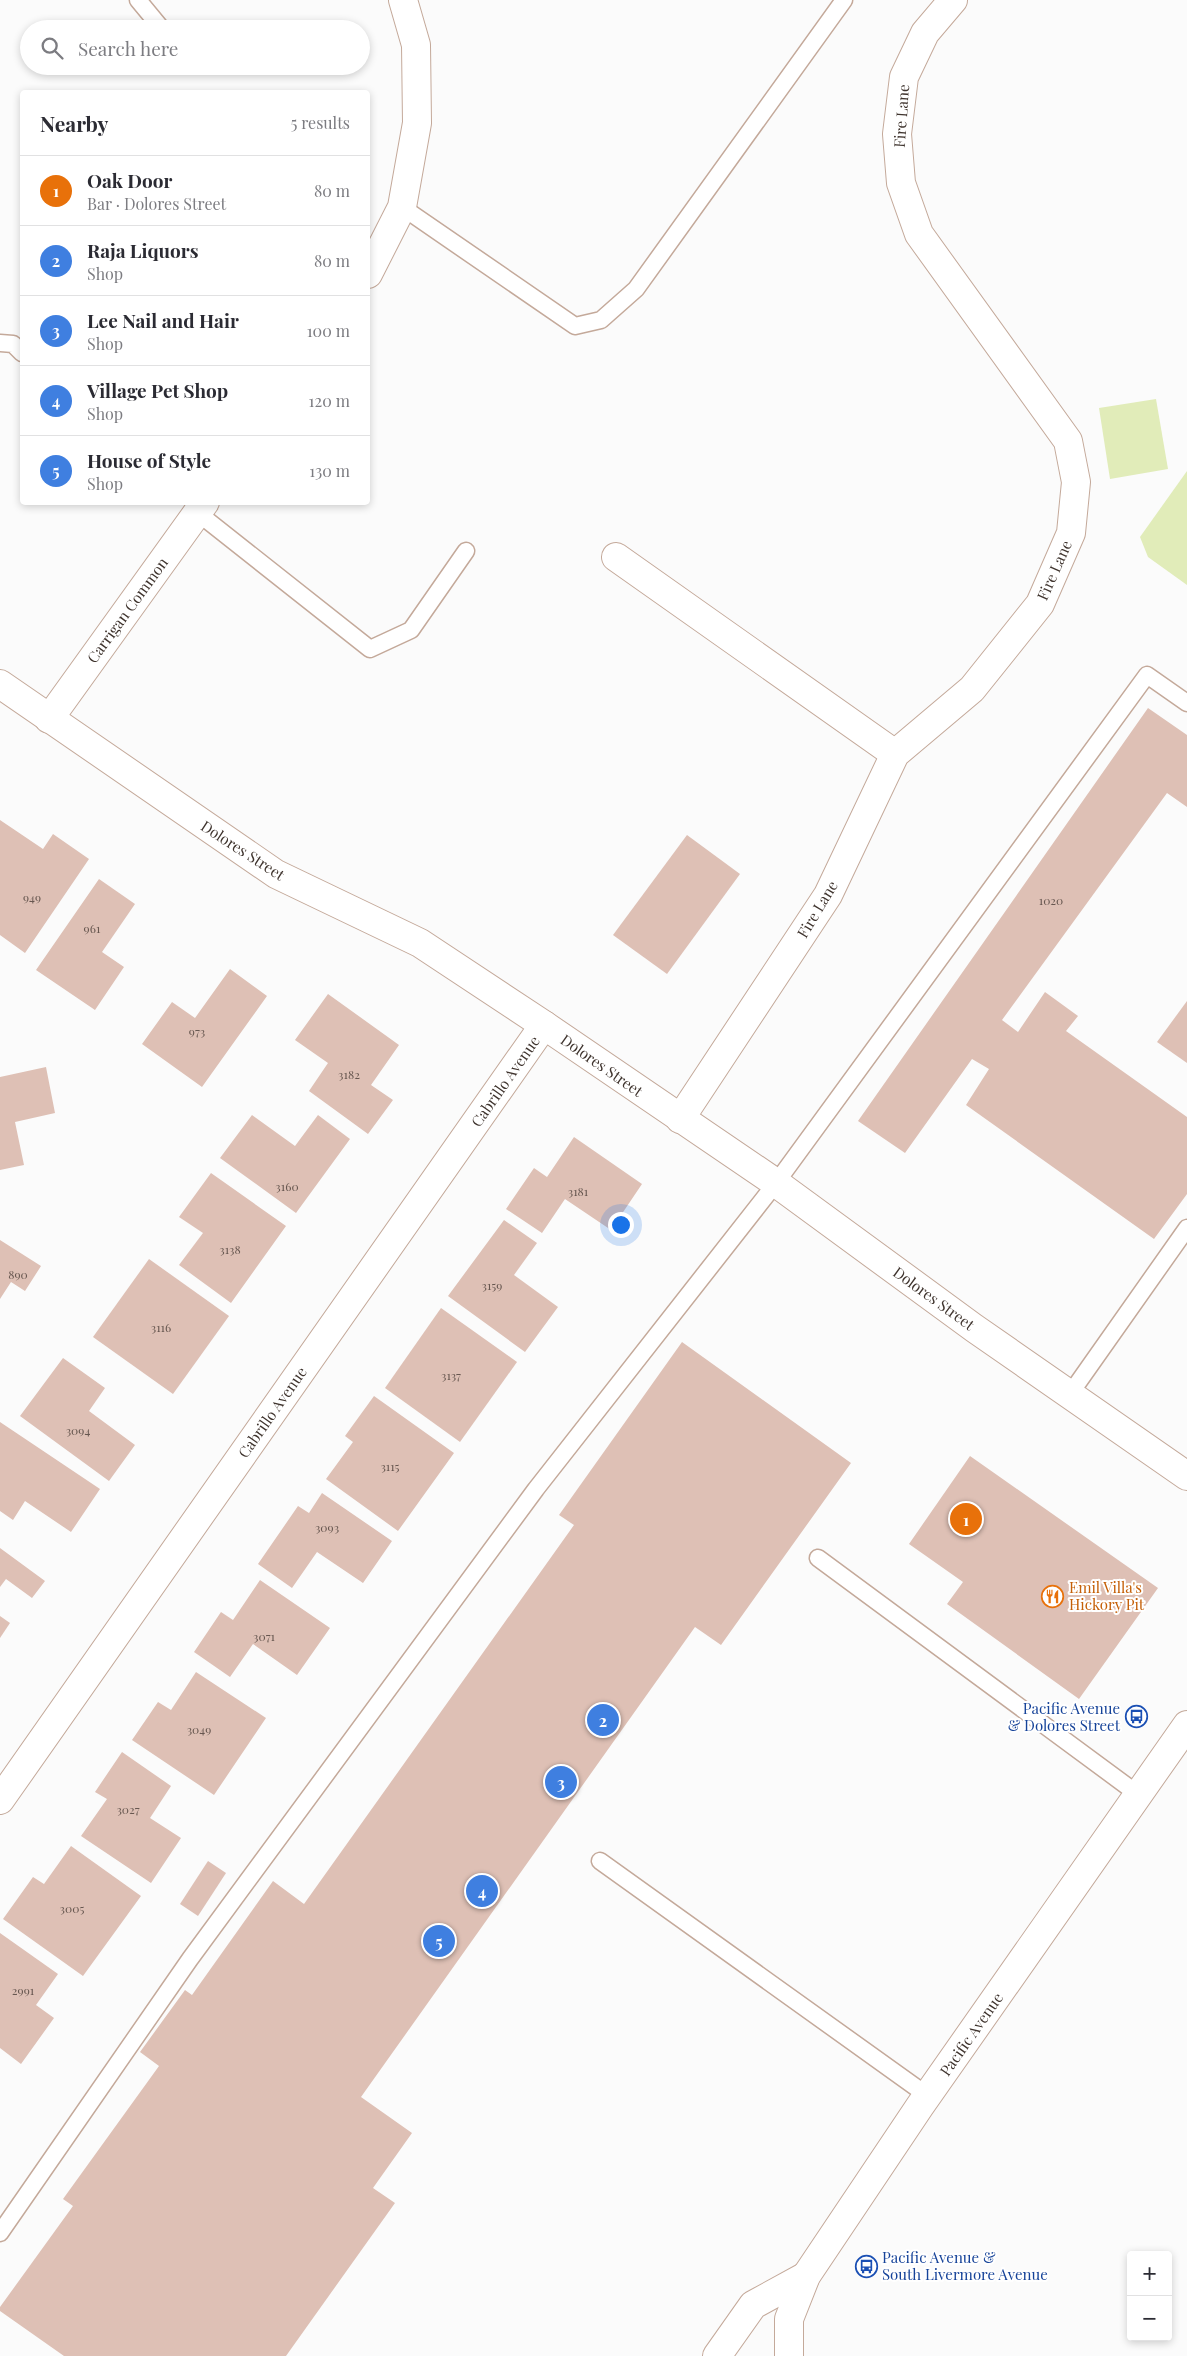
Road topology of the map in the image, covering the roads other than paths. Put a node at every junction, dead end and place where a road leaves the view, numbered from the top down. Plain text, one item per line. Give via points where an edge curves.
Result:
1 (138, 0) edge
2 (403, 0) edge
3 (844, 0) edge
4 (953, 0) edge
5 (155, 20) edge
6 (402, 207) junction
7 (370, 270) edge
8 (0, 343) edge
9 (20, 351) edge
10 (202, 508) edge
11 (466, 551) dead end
12 (616, 557) dead end
13 (0, 684) edge
14 (1187, 703) edge
15 (49, 719) junction
16 (895, 754) junction
17 (544, 1025) junction
18 (680, 1119) junction
19 (776, 1183) junction
20 (1187, 1228) edge
21 (1070, 1394) junction
22 (1187, 1476) edge
23 (818, 1558) dead end
24 (1187, 1725) edge
25 (1139, 1795) junction
26 (0, 1800) edge
27 (600, 1861) dead end
28 (928, 2096) junction
29 (0, 2233) edge
30 (806, 2276) junction
31 (717, 2356) edge
32 (789, 2356) edge

1 - 5 lane
2 - 6 street via 416,45 417,123
3 - 6 lane via 636,289 601,320 575,326
4 - 16 street, Fire Lane via 926,33 904,77 897,134 901,183 919,234 1068,441 1076,482 1071,533 1040,604 972,690
6 - 7 street
8 - 9 lane via 13,344
10 - 11 lane via 370,649 411,630
10 - 15 street, Carrigan Common
12 - 16 street
13 - 15 street, Dolores Street
14 - 19 lane via 1147,675
15 - 17 street, Dolores Street via 276,874 420,943
16 - 18 street, Fire Lane via 828,895
17 - 18 street, Dolores Street
17 - 26 street, Cabrillo Avenue
18 - 19 street, Dolores Street
19 - 21 street, Dolores Street
19 - 29 lane via 530,1497 190,1958
20 - 21 lane
21 - 22 street, Dolores Street
23 - 25 lane
24 - 25 street, Pacific Avenue
25 - 28 street, Pacific Avenue
27 - 28 lane
28 - 30 street, Pacific Avenue
30 - 31 street via 753,2304
30 - 32 street, Pacific Avenue via 790,2320

